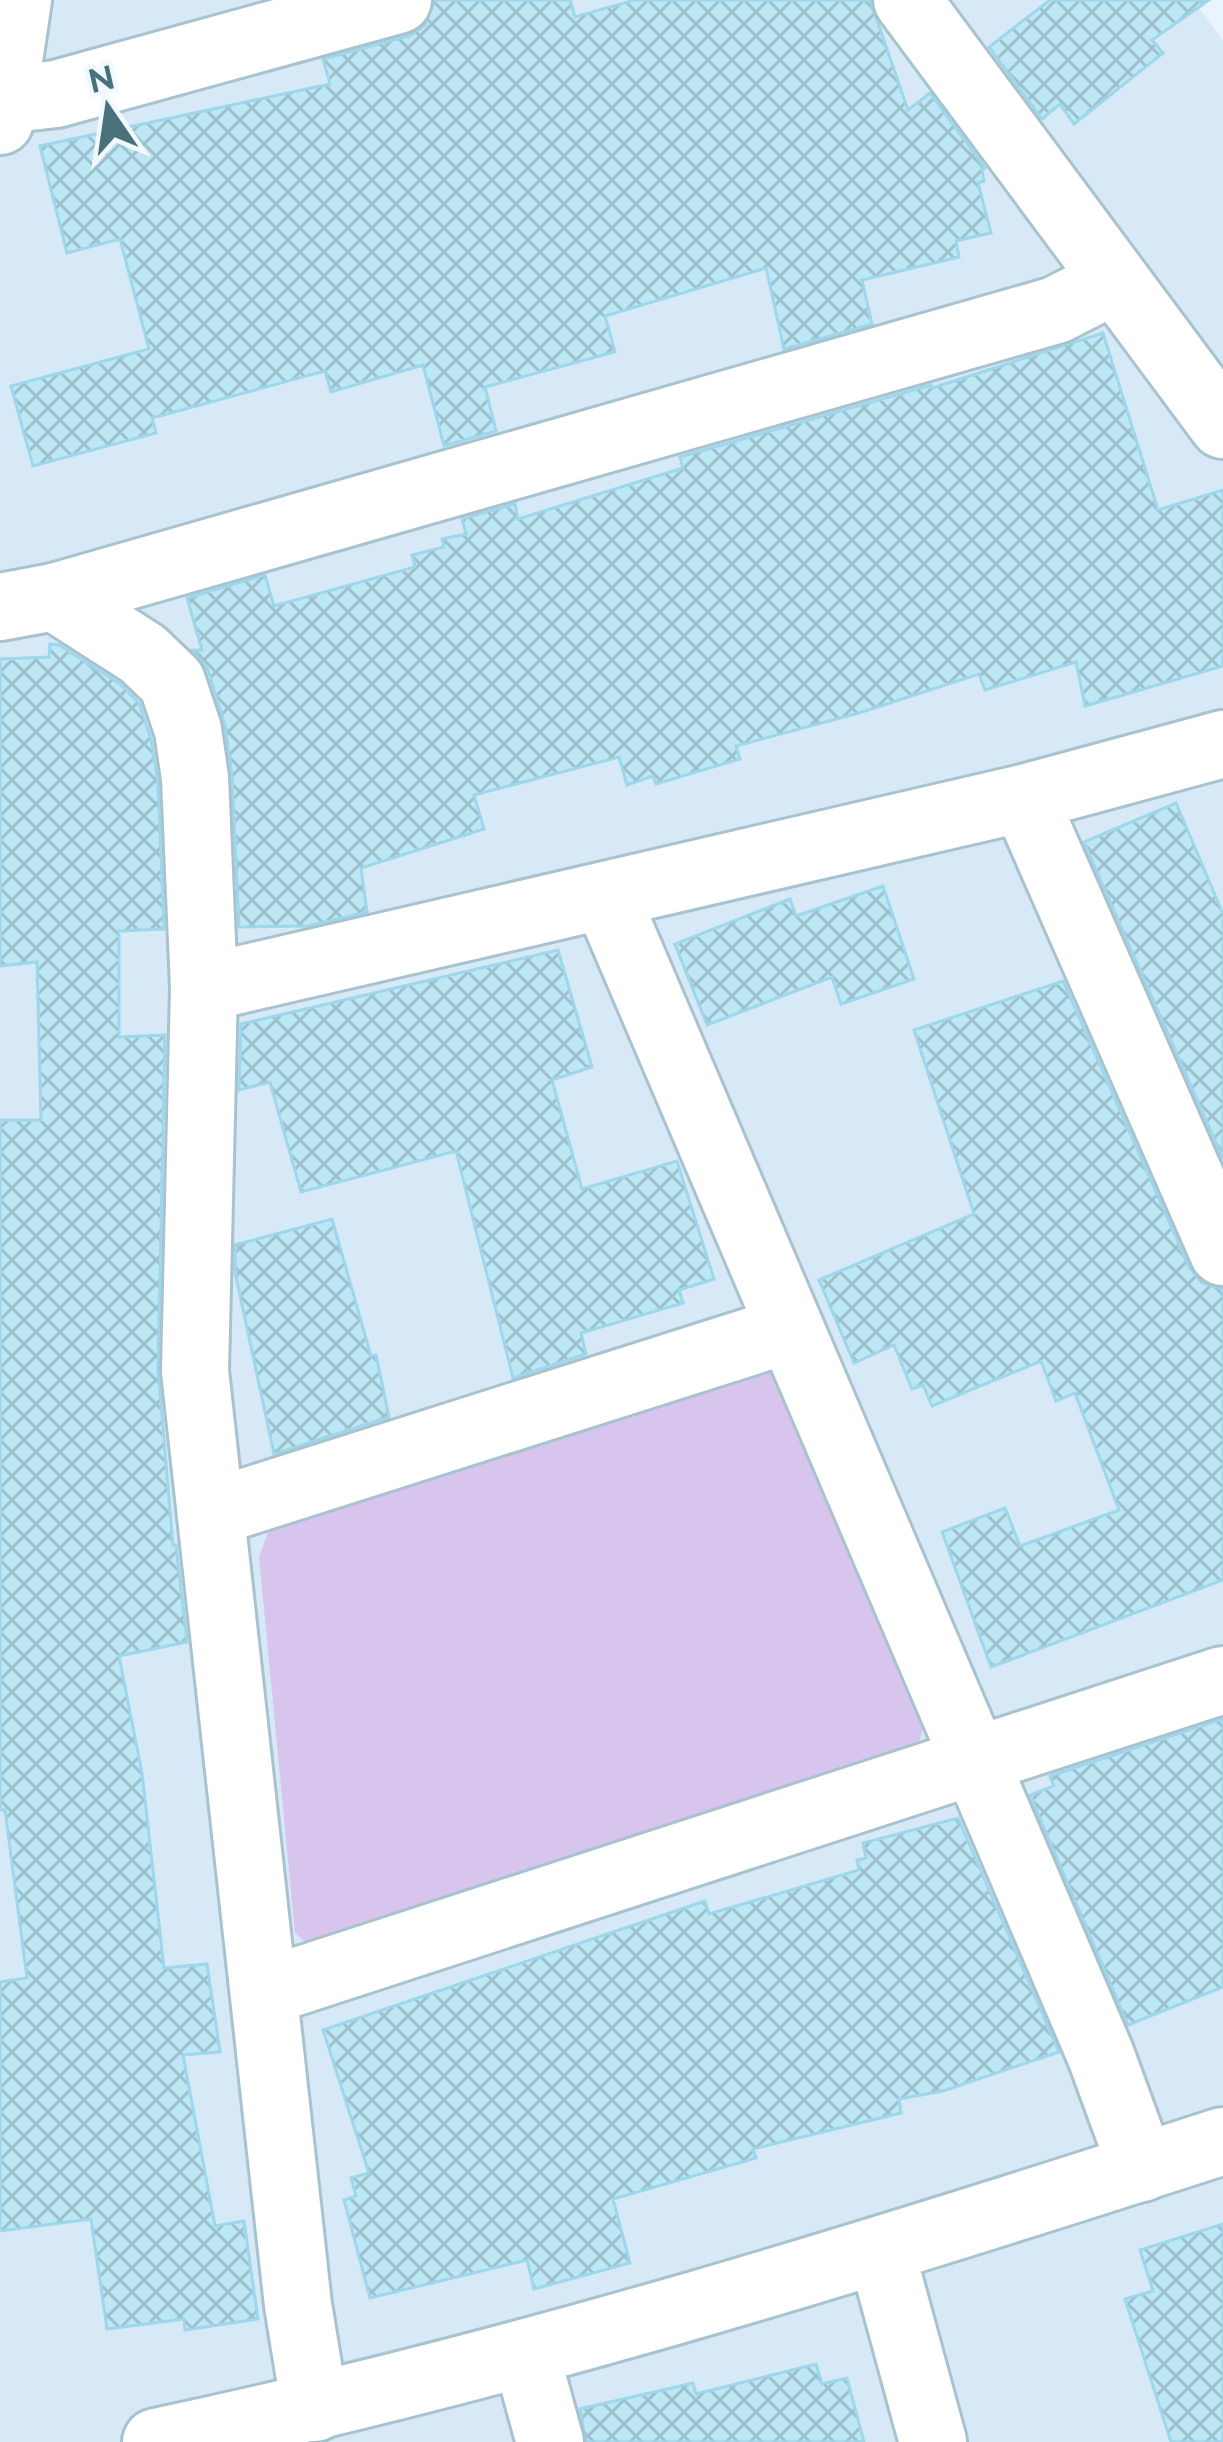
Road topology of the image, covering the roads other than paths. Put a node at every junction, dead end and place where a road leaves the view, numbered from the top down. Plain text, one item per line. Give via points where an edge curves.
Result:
1 (19, 0) edge
2 (398, 0) edge
3 (907, 0) edge
4 (2, 110) edge
5 (1113, 281) junction
6 (1223, 425) edge
7 (27, 602) edge
8 (1223, 744) edge
9 (1024, 798) junction
10 (606, 896) junction
11 (203, 988) junction
12 (1223, 1252) edge
13 (790, 1328) junction
14 (211, 1513) junction
15 (1223, 1681) edge
16 (974, 1759) junction
17 (264, 1992) junction
18 (1223, 2141) edge
19 (1142, 2168) junction
20 (881, 2252) junction
21 (526, 2355) junction
22 (315, 2408) junction
23 (156, 2442) edge
24 (550, 2442) edge
25 (933, 2442) edge

1 - 4 street
2 - 4 street
3 - 5 street
5 - 6 street
5 - 7 street via 1056,310
7 - 11 street via 143,654 172,682 195,778
8 - 9 street
9 - 10 street
9 - 12 street
10 - 11 street
10 - 13 street
11 - 14 street via 196,1371
13 - 14 street
13 - 16 street
14 - 17 street
15 - 16 street
16 - 17 street
16 - 19 street
17 - 22 street
18 - 19 street
19 - 20 street
20 - 21 street
20 - 25 street
21 - 22 street
21 - 24 street
22 - 23 street

